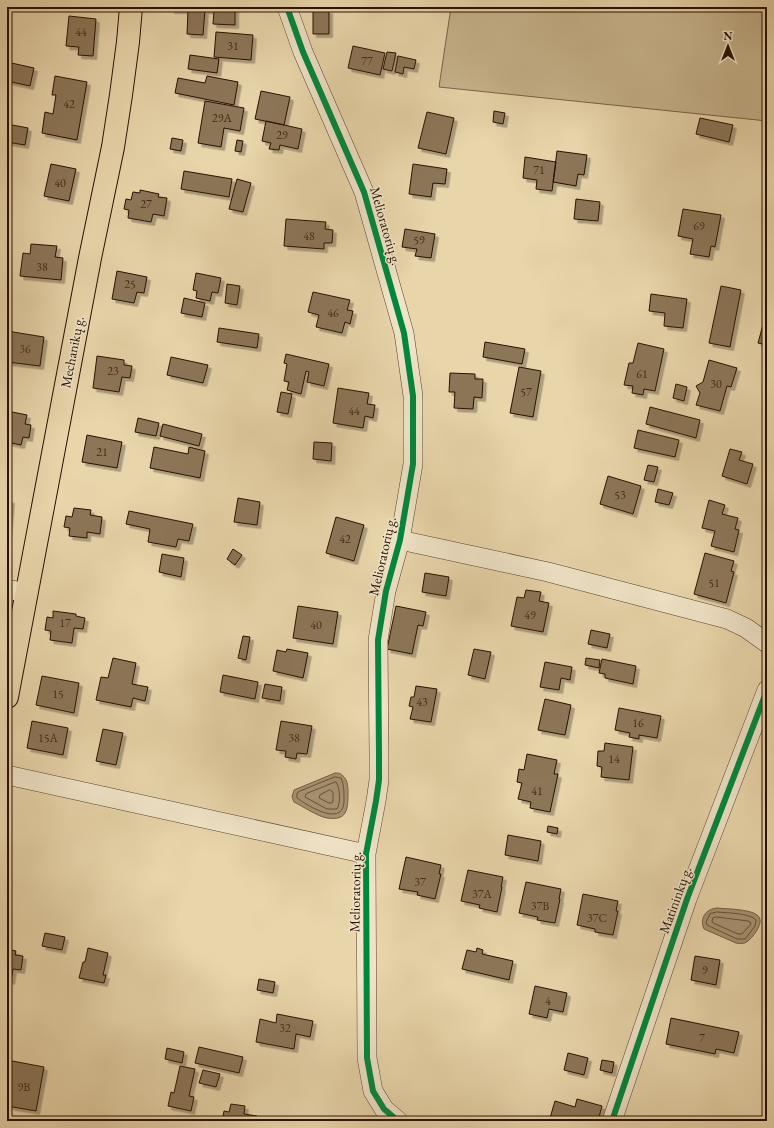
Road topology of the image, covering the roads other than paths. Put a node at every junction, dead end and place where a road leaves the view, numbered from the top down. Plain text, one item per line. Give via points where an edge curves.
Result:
1 (131, 7) edge
2 (287, 7) edge
3 (400, 540) junction
4 (17, 591) edge
5 (767, 643) edge
6 (767, 690) edge
7 (7, 697) edge
8 (7, 775) edge
9 (366, 854) junction
10 (398, 1121) edge
11 (612, 1121) edge

1 - 4 main road, Mechanikų g. via 122,95 113,147
2 - 3 street, Melioratorių g. via 303,52 364,192 404,333 413,396 413,464
3 - 5 street via 548,572 727,619 746,628
3 - 9 street, Melioratorių g. via 386,591 378,640 379,780
4 - 7 main road, Mechanikų g.
6 - 11 street, Matininkų g. via 687,899
8 - 9 street
9 - 10 street, Melioratorių g. via 367,1058 373,1091 384,1109

